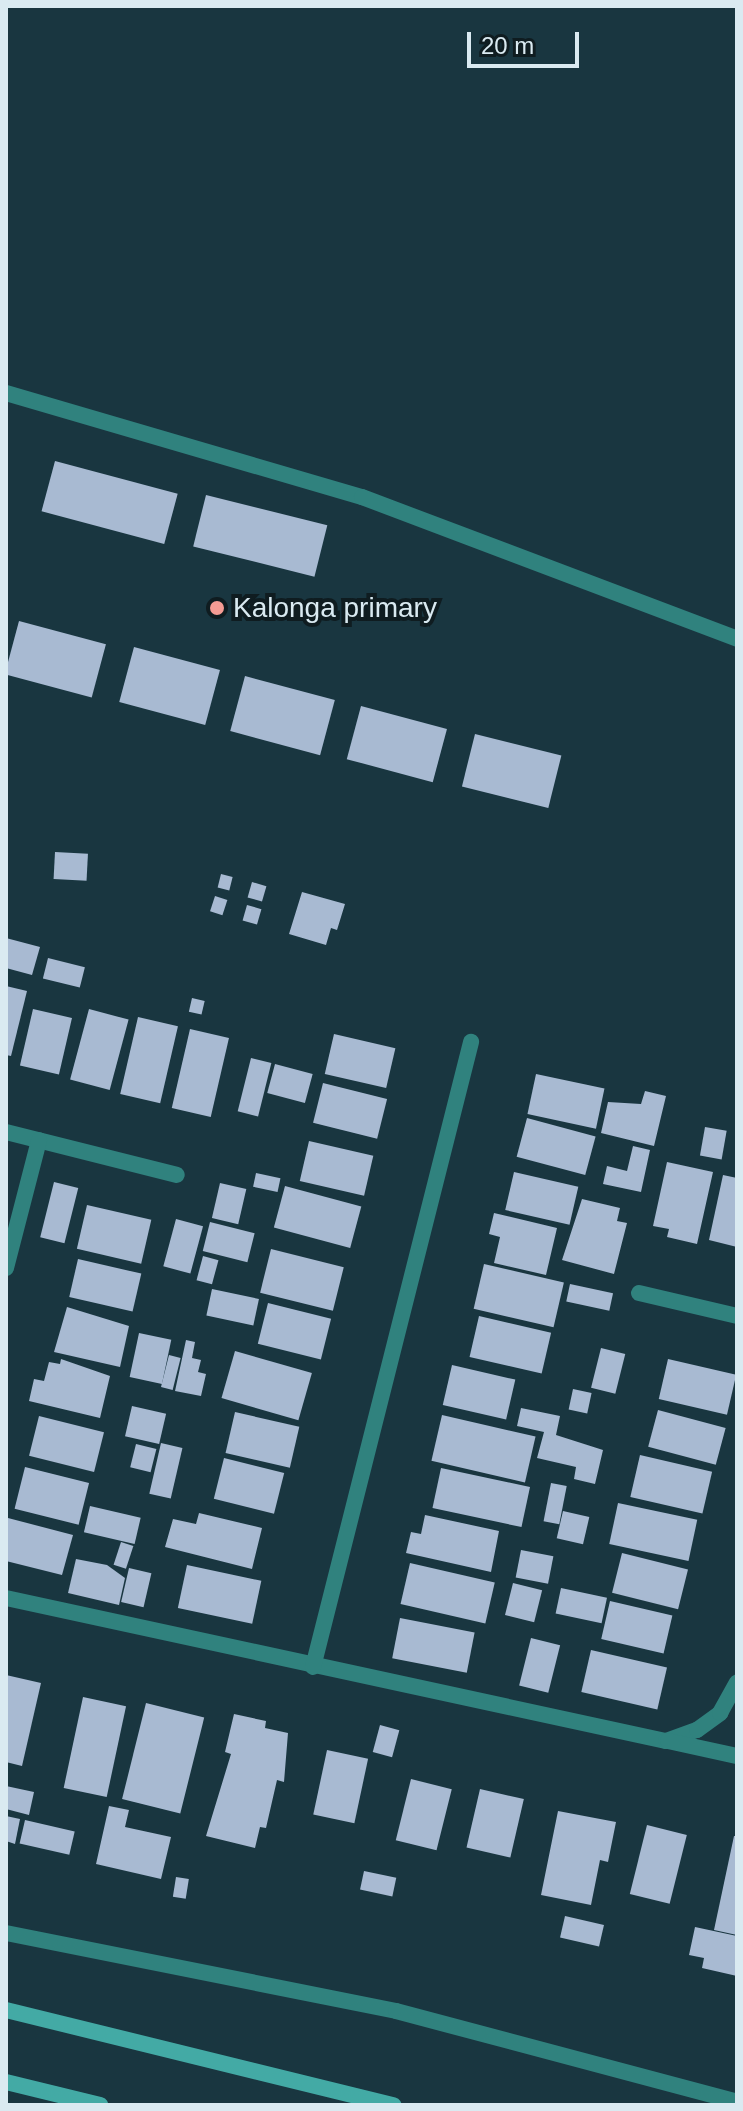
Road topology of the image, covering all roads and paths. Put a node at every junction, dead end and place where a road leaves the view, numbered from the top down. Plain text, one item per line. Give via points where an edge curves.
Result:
1 (6, 393) edge
2 (737, 639) edge
3 (471, 1042) dead end
4 (6, 1132) edge
5 (39, 1140) junction
6 (177, 1175) dead end
7 (6, 1268) edge
8 (639, 1293) dead end
9 (737, 1316) edge
10 (6, 1598) edge
11 (313, 1667) junction
12 (737, 1682) edge
13 (666, 1741) junction
14 (737, 1756) edge
15 (6, 1933) edge
16 (6, 2010) edge
17 (6, 2082) edge
18 (737, 2102) edge
19 (100, 2105) edge
20 (394, 2105) edge

1 - 2 street via 362,497
3 - 11 street
4 - 5 street
5 - 6 street
5 - 7 street
8 - 9 street
10 - 11 street
11 - 13 street
12 - 13 street via 720,1713 697,1730
13 - 14 street
15 - 18 street via 396,2011
16 - 20 main road
17 - 19 main road

